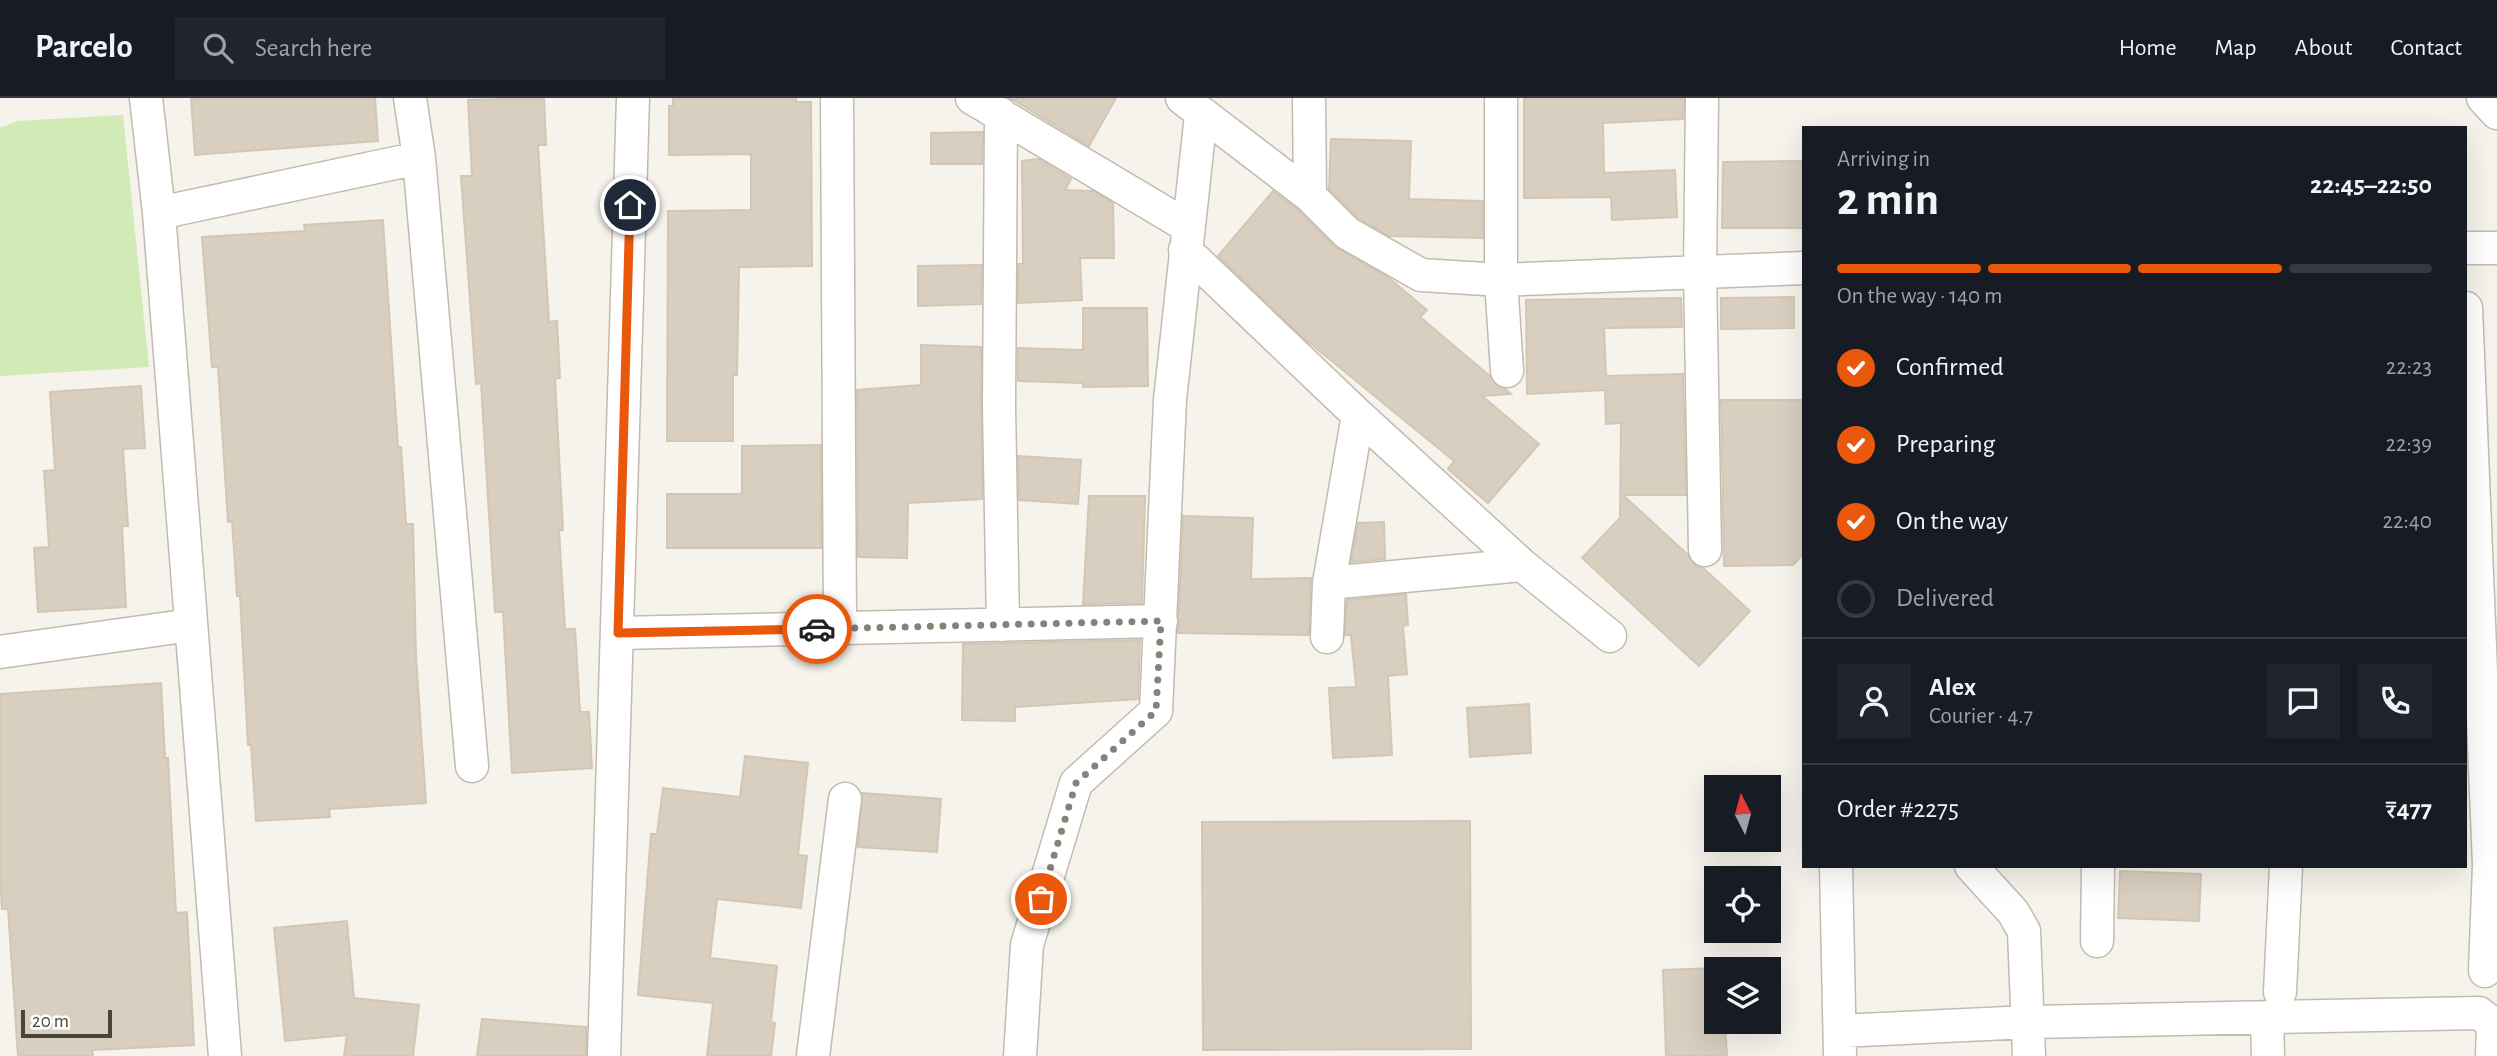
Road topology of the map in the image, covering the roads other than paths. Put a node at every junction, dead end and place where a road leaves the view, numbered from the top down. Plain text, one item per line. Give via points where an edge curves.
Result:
1 (146, 98) edge
2 (410, 98) edge
3 (633, 98) edge
4 (836, 98) edge
5 (972, 98) edge
6 (1309, 98) edge
7 (1501, 98) edge
8 (1702, 98) edge
9 (2483, 98) edge
10 (1191, 106) edge
11 (2497, 113) edge
12 (1000, 114) junction
13 (419, 158) junction
14 (1310, 196) junction
15 (159, 213) junction
16 (1186, 238) junction
17 (2467, 248) edge
18 (2497, 248) edge
19 (1802, 268) edge
20 (1700, 271) junction
21 (1501, 279) junction
22 (2467, 332) edge
23 (1507, 371) dead end
24 (1358, 415) junction
25 (1705, 550) dead end
26 (1522, 565) junction
27 (1329, 583) junction
28 (1161, 621) junction
29 (191, 625) junction
30 (1003, 625) junction
31 (840, 628) junction
32 (618, 633) junction
33 (1609, 636) dead end
34 (1327, 637) dead end
35 (0, 652) edge
36 (472, 766) dead end
37 (845, 799) dead end
38 (1836, 868) edge
39 (1972, 868) edge
40 (2098, 868) edge
41 (2286, 868) edge
42 (2097, 941) dead end
43 (2486, 971) dead end
44 (2274, 1005) junction
45 (2028, 1022) junction
46 (1840, 1043) edge
47 (225, 1056) edge
48 (604, 1056) edge
49 (813, 1056) edge
50 (1020, 1056) edge
51 (2029, 1056) edge
52 (2268, 1056) edge
53 (2492, 1056) edge

1 - 15 street
2 - 13 street
3 - 32 street
4 - 31 street
5 - 12 street
6 - 14 street
7 - 21 street
8 - 20 street
9 - 11 street
10 - 14 street
10 - 16 street
12 - 16 street
12 - 30 street
13 - 15 street
13 - 36 street
14 - 21 street via 1347,233 1421,275
15 - 29 street
16 - 24 street
16 - 28 street via 1170,400
17 - 18 street
19 - 20 street
20 - 21 street
20 - 25 street
21 - 23 street
22 - 43 street via 2489,865
24 - 26 street
24 - 27 street
26 - 27 street
26 - 33 street
27 - 34 street
28 - 30 street
28 - 50 street via 1156,711 1076,783 1027,945
29 - 35 street
29 - 47 street
30 - 31 street
31 - 32 street
32 - 48 street
37 - 49 street
38 - 46 street
39 - 45 street via 2013,912 2024,931
40 - 42 street
41 - 44 street
44 - 45 street
44 - 52 street
44 - 53 street via 2479,1013 2493,1024
45 - 46 street
45 - 51 street

